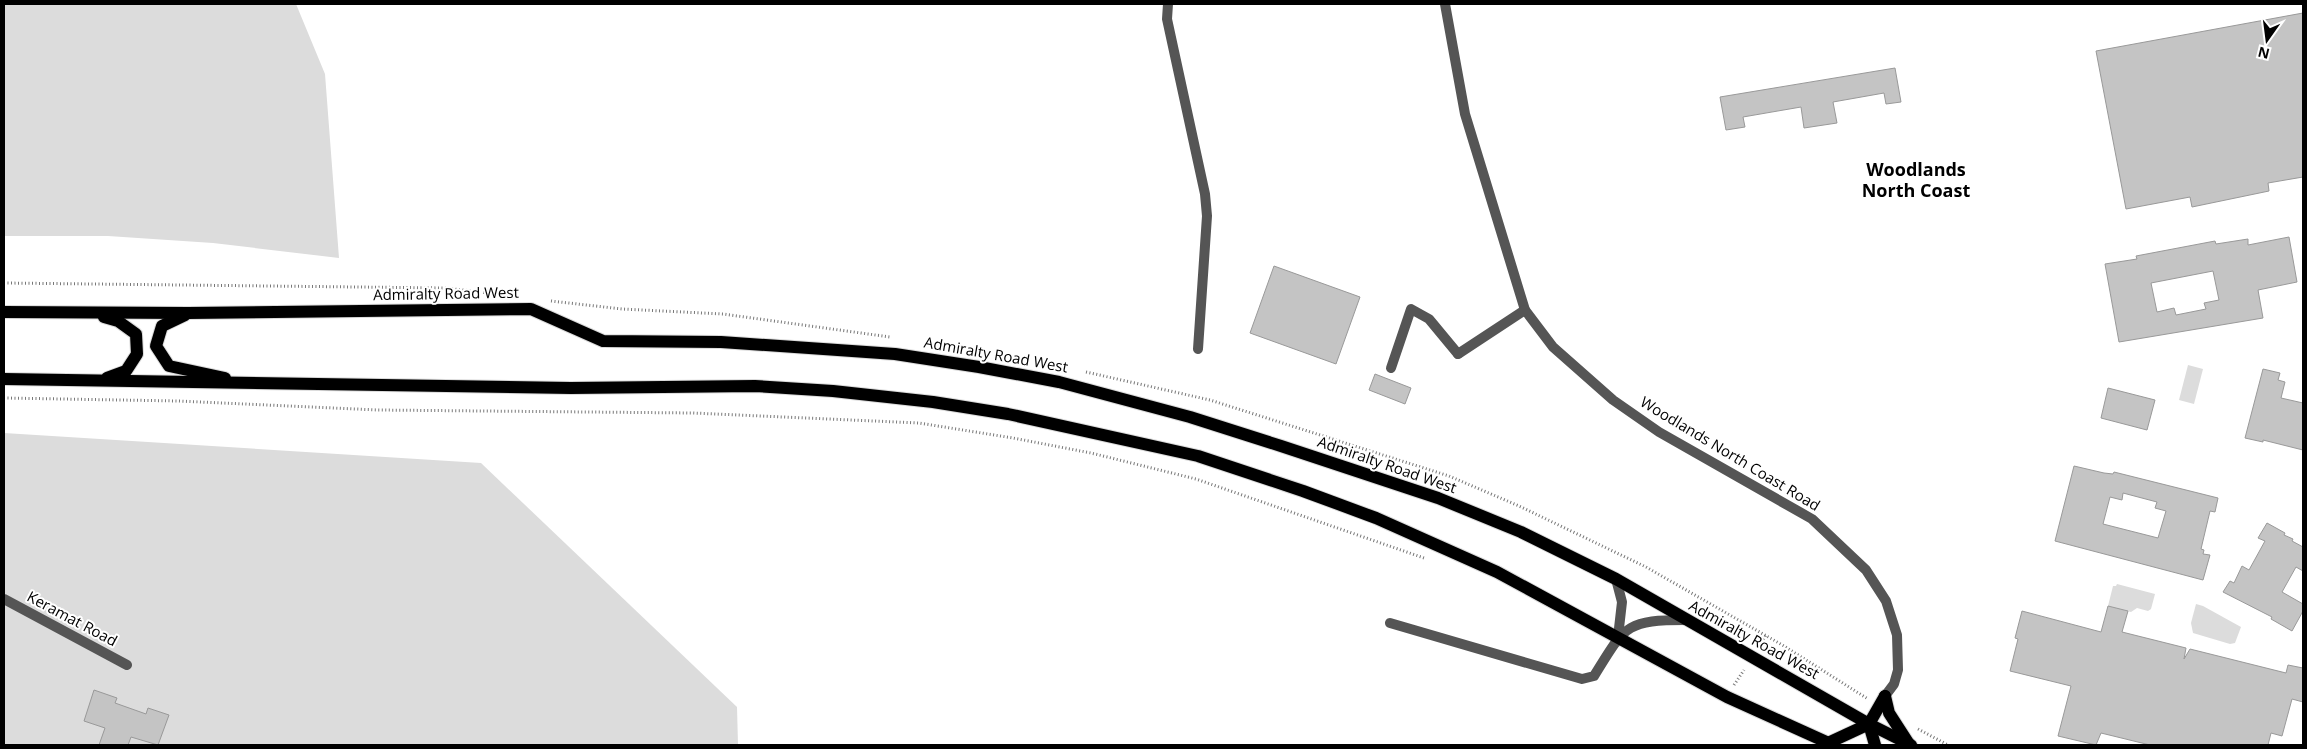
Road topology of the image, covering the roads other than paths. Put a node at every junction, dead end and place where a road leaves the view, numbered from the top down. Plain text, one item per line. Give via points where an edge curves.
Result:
1 (1168, 4) edge
2 (1445, 4) edge
3 (1525, 310) junction
4 (4, 312) edge
5 (85, 312) junction
6 (188, 313) junction
7 (1198, 349) dead end
8 (1392, 368) dead end
9 (4, 379) edge
10 (99, 381) junction
11 (254, 384) junction
12 (1616, 579) junction
13 (4, 599) edge
14 (1686, 620) junction
15 (1390, 623) dead end
16 (1618, 637) junction
17 (127, 665) dead end
18 (1885, 696) junction
19 (1869, 724) junction
20 (1830, 744) edge
21 (1875, 745) edge
22 (1910, 745) edge

1 - 7 street via 1167,19 1207,216
2 - 3 street, Woodlands North Coast Road via 1465,114
3 - 8 street via 1458,354 1429,319 1411,309
3 - 18 street, Woodlands North Coast Road via 1553,347 1613,400 1659,432 1812,519 1866,570 1886,601 1897,635 1898,670 1894,684
4 - 5 main road, Admiralty Road West
5 - 6 main road, Admiralty Road West
5 - 10 main road via 118,321 136,334 137,354 126,371
6 - 11 main road via 162,326 156,346 169,366
6 - 12 main road, Admiralty Road West via 531,309 603,341 768,345 895,354 979,367 1059,382 1190,417 1438,498 1521,532
9 - 10 main road
10 - 11 main road
11 - 16 main road via 571,388 754,386 869,395 1008,414 1198,456 1303,491 1376,518 1497,572
12 - 14 main road, Admiralty Road West
12 - 16 street via 1622,602
13 - 17 street, Keramat Road
14 - 16 street via 1652,620 1632,626
14 - 19 main road, Admiralty Road West
15 - 16 street via 1582,679 1594,676
16 - 20 main road via 1727,697
18 - 19 main road
18 - 22 main road via 1889,713
19 - 20 main road
19 - 21 main road
19 - 22 main road, Admiralty Road West

